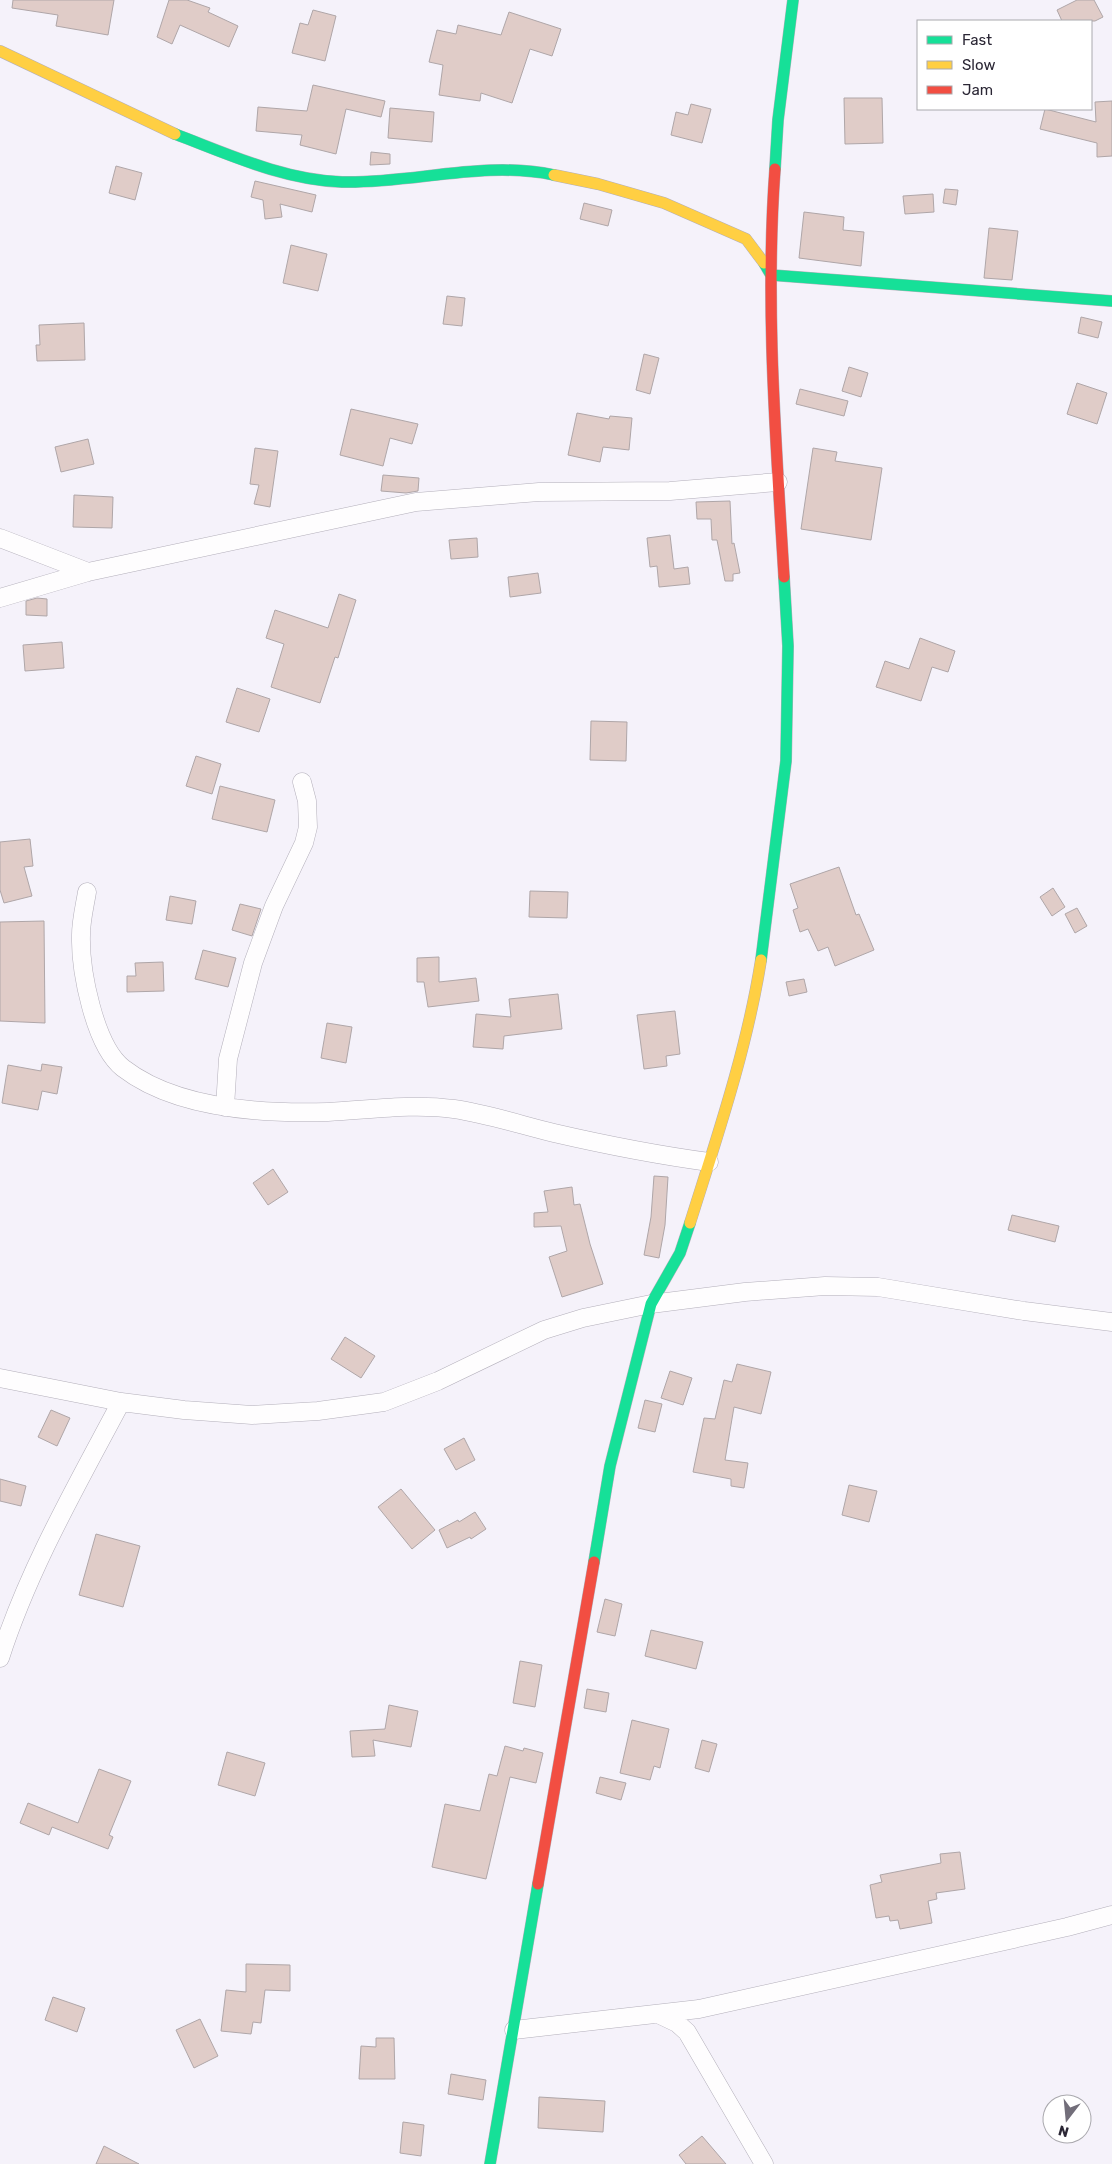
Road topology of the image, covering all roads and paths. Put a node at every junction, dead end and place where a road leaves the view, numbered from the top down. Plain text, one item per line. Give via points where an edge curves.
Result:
1 (793, 0) edge
2 (0, 51) edge
3 (771, 275) junction
4 (1112, 301) edge
5 (778, 482) junction
6 (0, 538) edge
7 (88, 572) junction
8 (0, 598) edge
9 (302, 782) dead end
10 (87, 892) dead end
11 (225, 1107) junction
12 (710, 1162) junction
13 (651, 1304) junction
14 (1112, 1322) edge
15 (0, 1378) edge
16 (122, 1402) junction
17 (0, 1658) edge
18 (1112, 1914) edge
19 (699, 2009) junction
20 (658, 2014) junction
21 (514, 2030) junction
22 (695, 2045) junction
23 (490, 2164) edge
24 (764, 2164) edge

1 - 3 street via 778,120
2 - 3 street via 173,133 302,178 343,182 487,170 546,173 664,203 746,238
3 - 4 street
3 - 5 street via 771,350
5 - 7 street via 670,491 539,492 416,502
5 - 12 street via 788,646 786,761 757,985
6 - 7 street
7 - 8 street
9 - 11 street via 308,827 253,963 228,1059
10 - 11 street via 81,934 82,954 87,990 108,1050 122,1067 151,1084 188,1099
11 - 12 street via 251,1111 328,1112 370,1108 454,1109 621,1149
12 - 13 street via 680,1253
13 - 14 street via 816,1286 878,1287
13 - 16 street via 544,1330 438,1381 384,1402 252,1415
13 - 21 street via 610,1466
15 - 16 street
16 - 17 street via 44,1548 15,1612
18 - 19 street via 1067,1927
19 - 20 street
19 - 22 street via 695,2022
20 - 21 street
20 - 22 street via 687,2032
21 - 23 street
22 - 24 street

